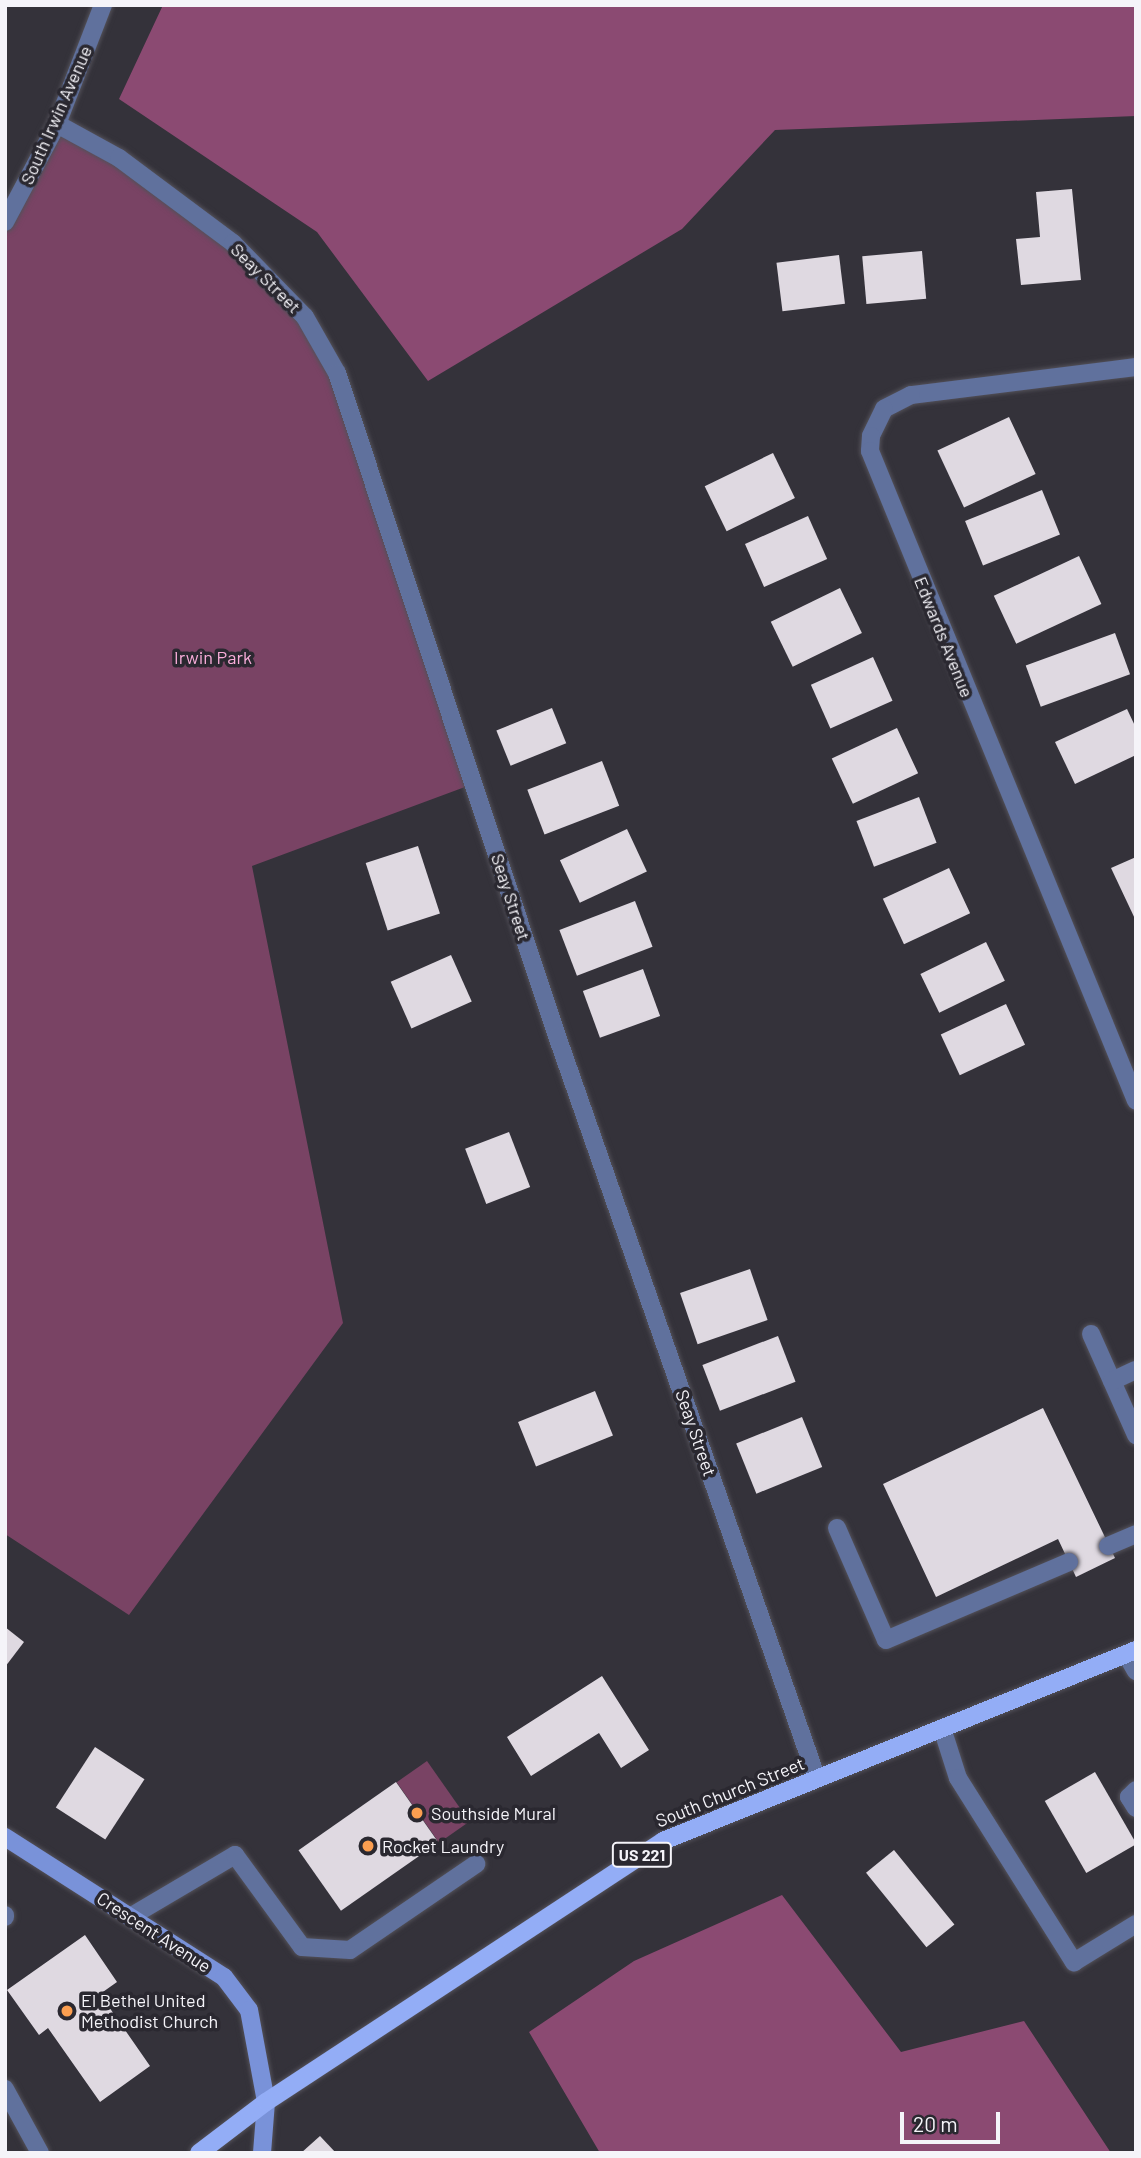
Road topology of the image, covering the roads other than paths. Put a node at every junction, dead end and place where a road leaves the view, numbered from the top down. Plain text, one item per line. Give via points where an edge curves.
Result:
1 (103, 5) edge
2 (57, 124) junction
3 (5, 222) edge
4 (1136, 367) edge
5 (1136, 1101) edge
6 (1091, 1334) dead end
7 (1136, 1370) edge
8 (1112, 1381) junction
9 (1136, 1435) edge
10 (837, 1528) dead end
11 (1136, 1534) edge
12 (1108, 1546) dead end
13 (1069, 1562) dead end
14 (1131, 1652) edge
15 (1136, 1671) edge
16 (942, 1728) junction
17 (817, 1779) junction
18 (1136, 1790) edge
19 (1136, 1808) edge
20 (5, 1837) edge
21 (476, 1864) dead end
22 (130, 1917) junction
23 (1136, 1924) edge
24 (5, 2090) edge
25 (266, 2102) junction
26 (40, 2153) edge
27 (199, 2153) edge
28 (262, 2153) edge

1 - 2 street, South Irwin Avenue
2 - 3 street, South Irwin Avenue
2 - 17 street, Seay Street via 129,165 233,243 305,317 337,373 557,1036
4 - 5 street, Edwards Avenue via 911,395 884,409 871,436 870,451
6 - 8 street
7 - 8 street
8 - 9 street
10 - 13 street via 886,1640
11 - 12 street
14 - 15 street
14 - 16 main road, South Church Street / US 221
16 - 17 main road, South Church Street / US 221
16 - 23 street via 958,1778 1074,1962
17 - 25 main road, South Church Street / US 221 via 663,1841
18 - 19 street via 1129,1797
20 - 22 street, Crescent Avenue
21 - 22 street via 350,1950 302,1947 235,1855 145,1904
22 - 25 street, Crescent Avenue via 223,1977 249,2010
24 - 26 street
25 - 27 main road, South Church Street / US 221
25 - 28 street, Crescent Avenue

